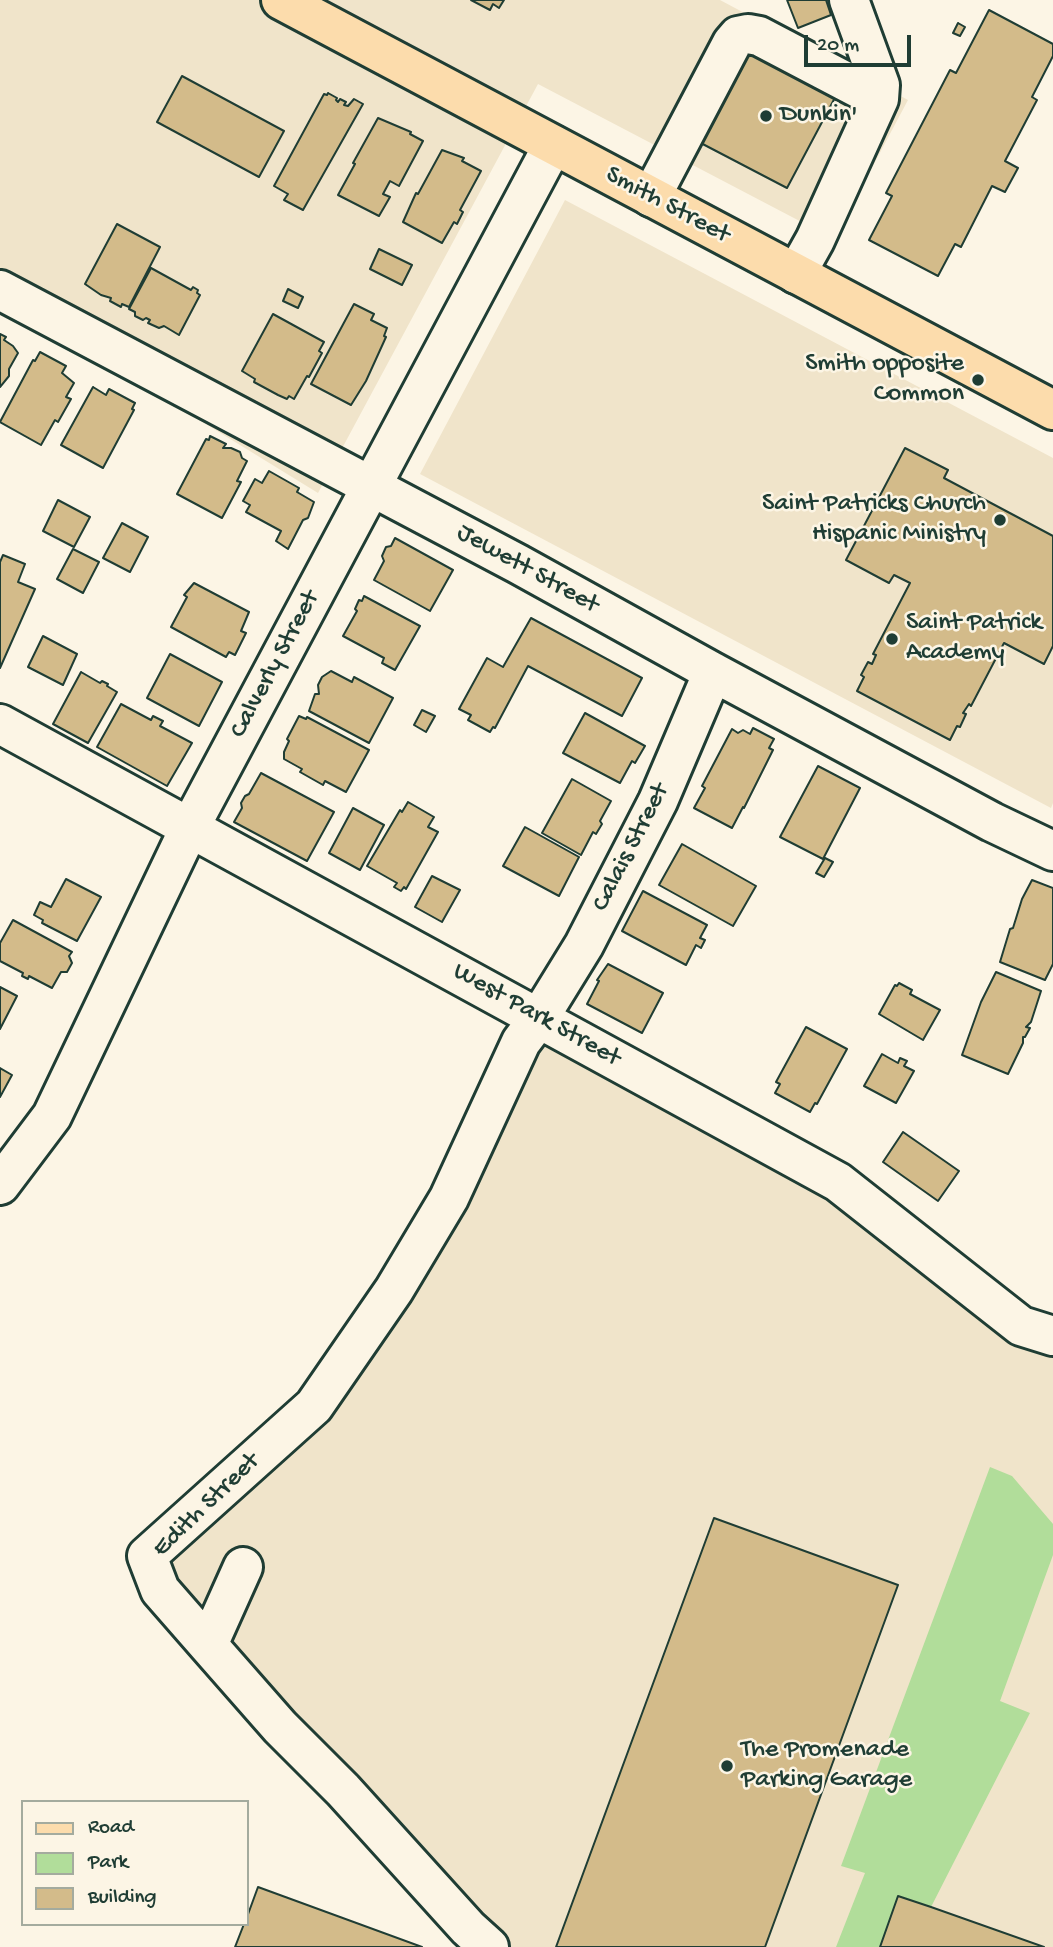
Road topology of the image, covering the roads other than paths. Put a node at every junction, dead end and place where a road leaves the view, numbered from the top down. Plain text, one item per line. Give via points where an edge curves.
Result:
1 (281, 0) edge
2 (849, 0) edge
3 (878, 99) junction
4 (553, 145) junction
5 (651, 197) junction
6 (796, 274) junction
7 (0, 290) edge
8 (1053, 410) edge
9 (371, 486) junction
10 (713, 673) junction
11 (0, 724) edge
12 (190, 827) junction
13 (1053, 851) edge
14 (539, 1018) junction
15 (0, 1185) edge
16 (1053, 1336) edge
17 (243, 1567) dead end
18 (208, 1644) junction
19 (473, 1941) edge

1 - 4 main road, Smith Street
2 - 3 street via 880,85
3 - 5 street via 759,36 738,36
3 - 6 street via 816,240
4 - 5 main road, Smith Street
4 - 9 street, Calverly Street
5 - 6 main road, Smith Street
6 - 8 main road, Smith Street
7 - 9 street, Jewett Street
9 - 10 street, Jewett Street
9 - 12 street, Calverly Street
10 - 13 street, Jewett Street
10 - 14 street, Calais Street via 658,801 584,945
11 - 12 street, West Park Street
12 - 14 street, West Park Street
12 - 15 street, Calverly Street via 52,1116
14 - 16 street, West Park Street via 838,1182 1021,1326
14 - 18 street, Edith Street via 522,1042 439,1216 314,1406 147,1556 160,1590
17 - 18 street
18 - 19 street, Edith Street via 343,1790

